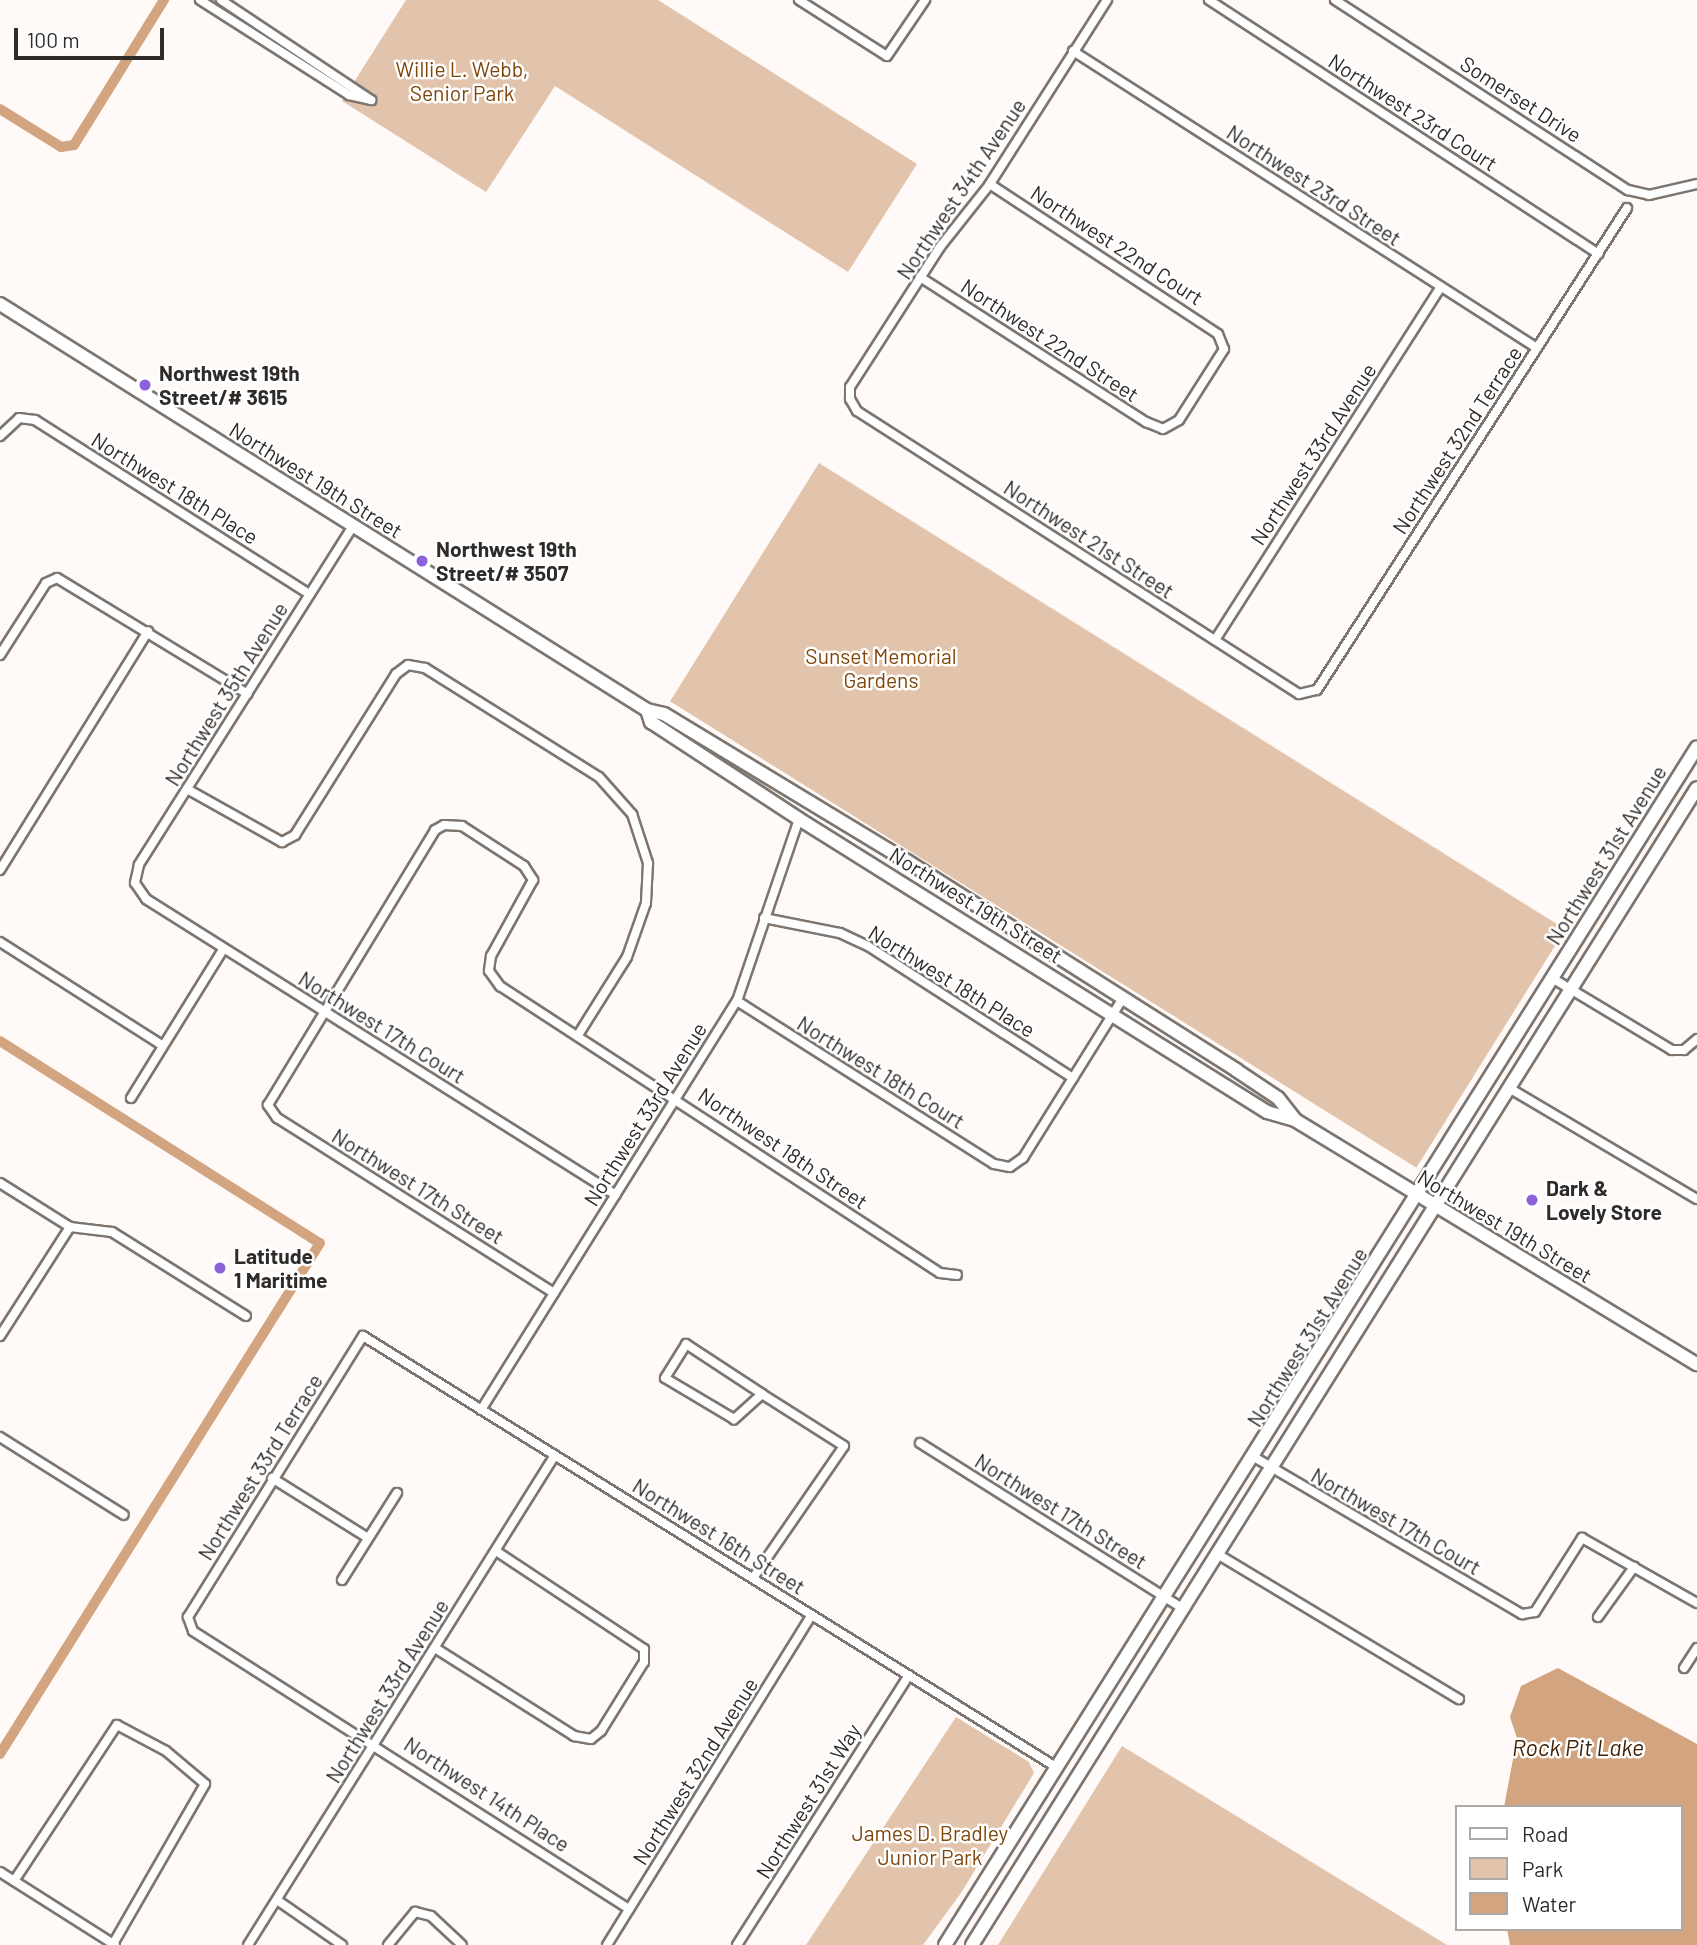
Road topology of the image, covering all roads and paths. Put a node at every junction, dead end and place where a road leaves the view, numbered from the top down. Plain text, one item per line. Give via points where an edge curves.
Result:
1 (200, 0) edge
2 (221, 0) edge
3 (799, 0) edge
4 (925, 0) edge
5 (1107, 0) edge
6 (1209, 0) edge
7 (1335, 0) edge
8 (1073, 51) junction
9 (990, 184) junction
10 (1697, 184) edge
11 (1627, 208) dead end
12 (1599, 254) junction
13 (920, 277) junction
14 (1441, 287) junction
15 (0, 304) edge
16 (1537, 348) junction
17 (850, 399) joint
18 (1163, 429) joint
19 (0, 436) edge
20 (353, 526) junction
21 (309, 594) junction
22 (148, 631) junction
23 (1215, 640) junction
24 (0, 655) edge
25 (1317, 690) joint
26 (248, 694) junction
27 (647, 710) junction
28 (1697, 747) edge
29 (1697, 788) edge
30 (187, 789) junction
31 (799, 819) junction
32 (0, 870) edge
33 (135, 883) joint
34 (764, 918) junction
35 (0, 942) edge
36 (224, 948) junction
37 (1552, 978) junction
38 (1570, 989) junction
39 (1123, 998) junction
40 (737, 1000) junction
41 (322, 1010) junction
42 (1114, 1012) junction
43 (578, 1035) junction
44 (1697, 1039) edge
45 (163, 1046) junction
46 (1073, 1079) junction
47 (1509, 1088) junction
48 (676, 1097) junction
49 (131, 1098) dead end
50 (1295, 1120) junction
51 (0, 1183) edge
52 (616, 1195) junction
53 (1417, 1197) junction
54 (1697, 1199) edge
55 (1436, 1209) junction
56 (70, 1227) junction
57 (957, 1275) dead end
58 (554, 1293) junction
59 (246, 1316) dead end
60 (0, 1336) edge
61 (363, 1336) joint
62 (1697, 1364) edge
63 (762, 1394) junction
64 (481, 1410) junction
65 (0, 1437) edge
66 (920, 1443) dead end
67 (555, 1455) junction
68 (1254, 1457) junction
69 (1274, 1470) junction
70 (272, 1478) junction
71 (397, 1493) dead end
72 (124, 1515) dead end
73 (368, 1538) junction
74 (496, 1550) junction
75 (1219, 1555) junction
76 (1634, 1567) junction
77 (753, 1578) junction
78 (342, 1580) dead end
79 (1166, 1597) junction
80 (1697, 1604) edge
81 (1184, 1609) junction
82 (812, 1615) junction
83 (188, 1617) joint
84 (1598, 1618) dead end
85 (435, 1648) junction
86 (1697, 1648) edge
87 (1684, 1668) dead end
88 (909, 1675) junction
89 (1459, 1699) dead end
90 (374, 1745) junction
91 (1056, 1767) junction
92 (1061, 1802) junction
93 (0, 1872) edge
94 (14, 1881) junction
95 (277, 1900) junction
96 (629, 1909) junction
97 (114, 1944) edge
98 (248, 1945) edge
99 (342, 1945) edge
100 (388, 1945) edge
101 (463, 1945) edge
102 (607, 1945) edge
103 (737, 1945) edge
104 (945, 1945) edge
105 (972, 1945) edge

1 - 2 street via 349,95 371,100
3 - 4 street via 887,56
5 - 8 street, Northwest 34th Avenue
6 - 12 street, Northwest 23rd Court
7 - 10 street, Somerset Drive via 1628,190 1649,195
8 - 9 street, Northwest 34th Avenue
8 - 14 street, Northwest 23rd Street
9 - 13 street, Northwest 34th Avenue
9 - 18 street, Northwest 22nd Court via 1211,326 1222,341 1224,349 1179,420
11 - 12 street, Northwest 32nd Terrace
12 - 16 street, Northwest 32nd Terrace
13 - 17 street, Northwest 34th Avenue via 850,387
13 - 18 street, Northwest 22nd Street
14 - 16 street, Northwest 23rd Street
14 - 23 street, Northwest 33rd Avenue
15 - 20 main road, Northwest 19th Street
16 - 25 street, Northwest 32nd Terrace
17 - 23 street, Northwest 21st Street via 856,411
19 - 21 street, Northwest 18th Place via 19,418 35,420
20 - 21 street, Northwest 35th Avenue
20 - 27 main road, Northwest 19th Street
21 - 26 street, Northwest 35th Avenue
22 - 24 street via 57,578 46,583
22 - 26 street
22 - 32 street
23 - 25 street, Northwest 21st Street via 1299,694
26 - 30 street, Northwest 35th Avenue
27 - 31 main road, Northwest 19th Street via 651,722
27 - 39 main road, Northwest 19th Street via 664,714 759,771
28 - 37 main road, Northwest 31st Avenue
29 - 38 main road, Northwest 31st Avenue
30 - 33 street, Northwest 35th Avenue
30 - 43 street via 282,842 295,835 396,674 408,665 425,668 599,777 632,814 648,863 646,903 627,957
31 - 34 street, Northwest 33rd Avenue
31 - 42 main road, Northwest 19th Street
33 - 36 street, Northwest 17th Court via 146,899
34 - 40 street, Northwest 33rd Avenue
34 - 46 street, Northwest 18th Place via 840,933 868,946
35 - 45 street
36 - 41 street, Northwest 17th Court
36 - 45 street
37 - 38 street
37 - 53 main road, Northwest 31st Avenue
38 - 44 street via 1672,1050 1684,1050
38 - 47 main road, Northwest 31st Avenue
39 - 42 street
39 - 50 main road, Northwest 19th Street via 1278,1098
40 - 46 street, Northwest 18th Court via 994,1164 1010,1167 1023,1158
40 - 48 street, Northwest 33rd Avenue
41 - 43 street, Northwest 18th Street via 444,825 462,826 524,866 533,880 489,971 500,986
41 - 52 street, Northwest 17th Court
41 - 58 street, Northwest 17th Street via 268,1105 277,1118
42 - 46 street
42 - 50 main road, Northwest 19th Street via 1267,1112
43 - 48 street, Northwest 18th Street
45 - 49 street
47 - 54 street
47 - 55 main road, Northwest 31st Avenue
48 - 52 street, Northwest 33rd Avenue
48 - 57 street, Northwest 18th Street via 940,1273
50 - 53 main road, Northwest 19th Street
51 - 56 street
52 - 58 street, Northwest 33rd Avenue
53 - 55 main road, Northwest 19th Street
53 - 68 main road, Northwest 31st Avenue
55 - 62 main road, Northwest 19th Street
55 - 69 main road, Northwest 31st Avenue
56 - 59 street via 112,1232
56 - 60 street
58 - 64 street, Northwest 33rd Avenue
61 - 64 street, Northwest 16th Street
61 - 70 street, Northwest 33rd Terrace
63 - 63 street via 686,1344 665,1378 734,1419
63 - 77 street via 844,1446
64 - 67 street, Northwest 16th Street
65 - 72 street
66 - 79 street, Northwest 17th Street
67 - 74 street, Northwest 33rd Avenue
67 - 77 street, Northwest 16th Street
68 - 69 street, Northwest 17th Court
68 - 79 main road, Northwest 31st Avenue
69 - 75 main road, Northwest 31st Avenue
69 - 76 street, Northwest 17th Court via 1522,1614 1535,1612 1582,1538
70 - 73 street
70 - 83 street, Northwest 33rd Terrace
71 - 73 street
73 - 78 street
74 - 85 street, Northwest 33rd Avenue
74 - 85 street via 644,1649 644,1661 591,1739 574,1736
75 - 81 main road, Northwest 31st Avenue
75 - 89 street
76 - 80 street
76 - 84 street
77 - 82 street, Northwest 16th Street
79 - 81 street, Northwest 17th Street
79 - 91 main road, Northwest 31st Avenue
81 - 92 main road, Northwest 31st Avenue
82 - 88 street, Northwest 16th Street
82 - 96 street, Northwest 32nd Avenue
83 - 90 street, Northwest 14th Place via 193,1631
85 - 90 street, Northwest 33rd Avenue
86 - 87 street
88 - 91 street, Northwest 16th Street
88 - 103 street, Northwest 31st Way
90 - 95 street, Northwest 33rd Avenue
90 - 96 street, Northwest 14th Place
91 - 92 main road via 1064,1787
91 - 104 main road, Northwest 31st Avenue
92 - 105 main road, Northwest 31st Avenue
93 - 94 street
94 - 97 street
94 - 97 street via 117,1725 166,1751 205,1784
95 - 98 street, Northwest 33rd Avenue
95 - 99 street
96 - 102 street, Northwest 32nd Avenue
100 - 101 street via 415,1912 431,1916

